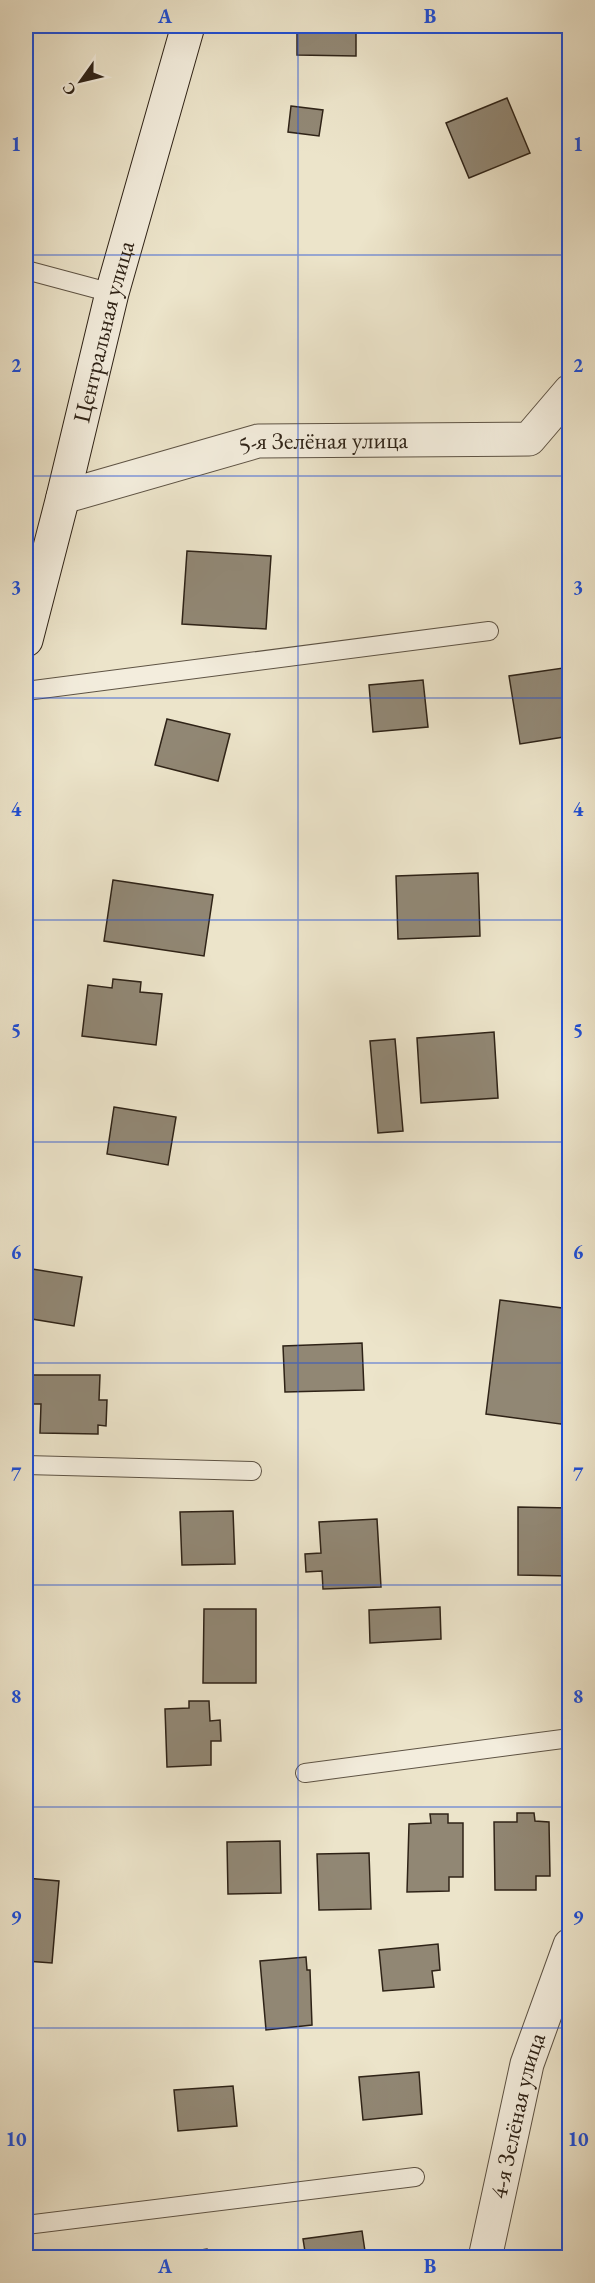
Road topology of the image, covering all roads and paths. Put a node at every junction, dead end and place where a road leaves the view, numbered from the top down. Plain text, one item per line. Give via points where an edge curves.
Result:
1 (188, 26) edge
2 (26, 270) edge
3 (112, 293) junction
4 (570, 391) edge
5 (63, 497) junction
6 (489, 631) dead end
7 (26, 639) edge
8 (26, 691) edge
9 (26, 1465) edge
10 (252, 1471) dead end
11 (570, 1738) edge
12 (304, 1773) dead end
13 (570, 1945) edge
14 (415, 2177) dead end
15 (26, 2225) edge
16 (485, 2258) edge

1 - 3 street, Центральная улица
2 - 3 lane
3 - 5 street, Центральная улица
4 - 5 street, 5-я Зелёная улица via 529,438 258,441
5 - 7 street, Центральная улица
6 - 8 lane
9 - 10 lane
11 - 12 lane
13 - 16 street, 4-я Зелёная улица via 527,2064
14 - 15 lane

